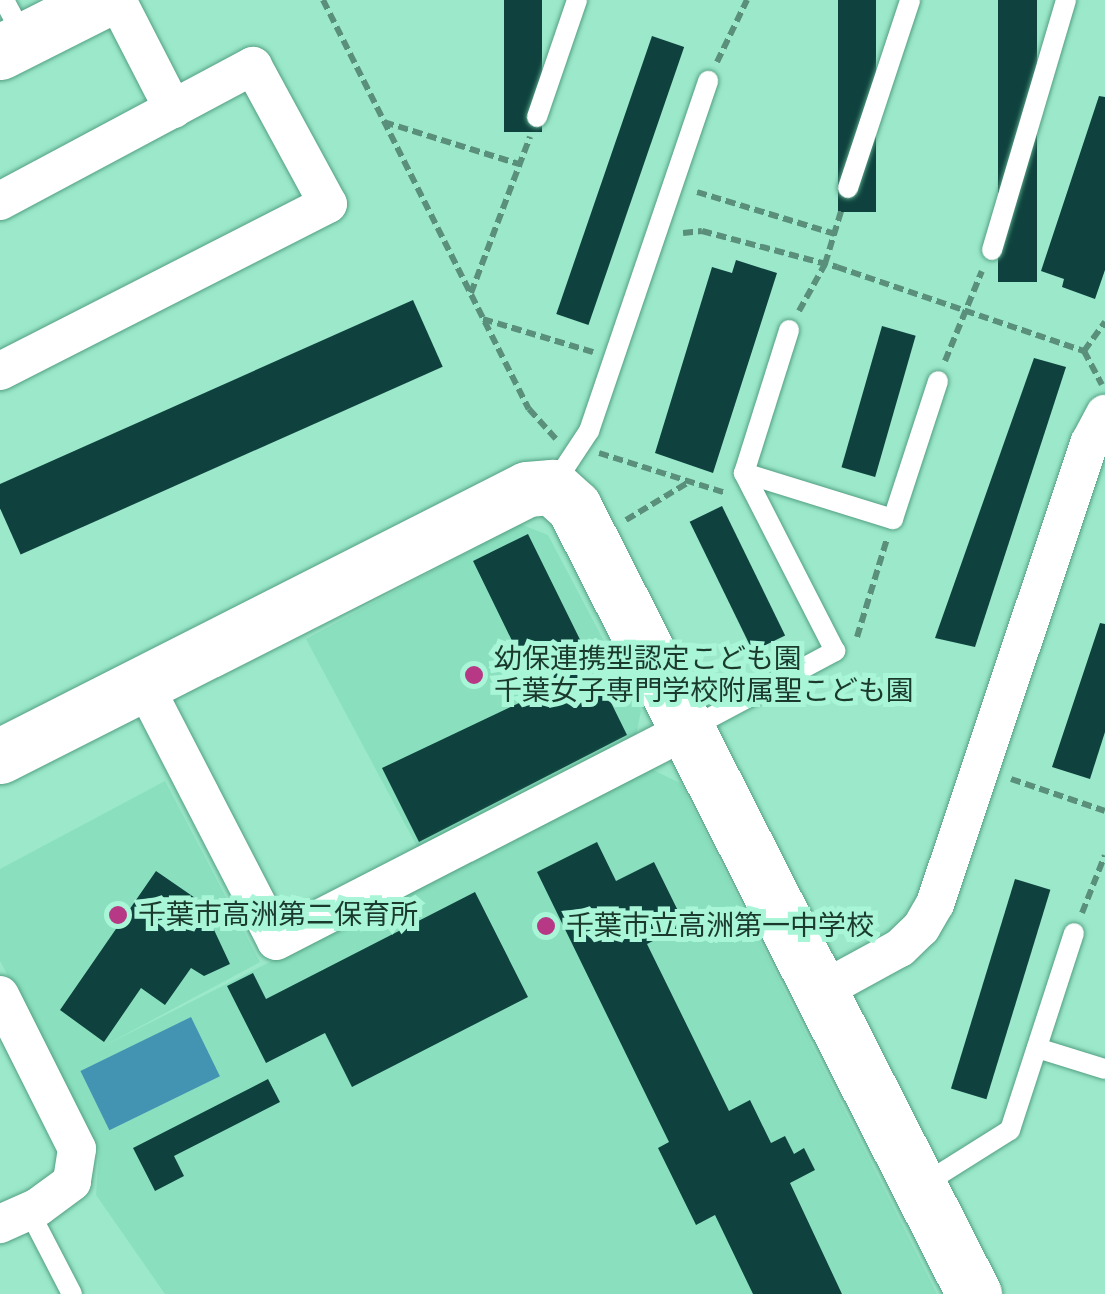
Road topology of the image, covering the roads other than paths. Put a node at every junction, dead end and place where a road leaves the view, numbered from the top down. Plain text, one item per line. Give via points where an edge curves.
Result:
1 (104, 0) edge
2 (117, 0) edge
3 (577, 0) edge
4 (910, 0) edge
5 (1066, 0) edge
6 (10, 31) edge
7 (708, 81) road end
8 (172, 109) junction
9 (537, 117) road end
10 (848, 188) road end
11 (0, 201) edge
12 (992, 250) road end
13 (789, 330) road end
14 (0, 372) edge
15 (938, 381) road end
16 (1105, 414) edge
17 (568, 464) junction
18 (744, 473) junction
19 (142, 684) junction
20 (688, 730) junction
21 (0, 756) edge
22 (1074, 933) road end
23 (820, 991) junction
24 (0, 995) edge
25 (1037, 1048) junction
26 (1105, 1069) edge
27 (920, 1187) junction
28 (14, 1218) edge
29 (72, 1294) edge
30 (974, 1294) edge

1 - 6 street
2 - 8 street
3 - 9 lane
4 - 10 lane
5 - 12 lane
7 - 17 lane via 614,358
8 - 11 street
8 - 14 street via 253,66 328,204
13 - 18 lane
15 - 18 lane via 894,519
16 - 23 street via 935,904 900,948
17 - 19 street
17 - 20 street via 574,506
18 - 20 lane via 835,651
19 - 20 street via 276,940
19 - 21 street
20 - 23 street
22 - 25 lane
23 - 27 street
24 - 28 street via 76,1149 72,1182
25 - 26 lane
25 - 27 lane via 1010,1130
27 - 30 street
28 - 29 lane

